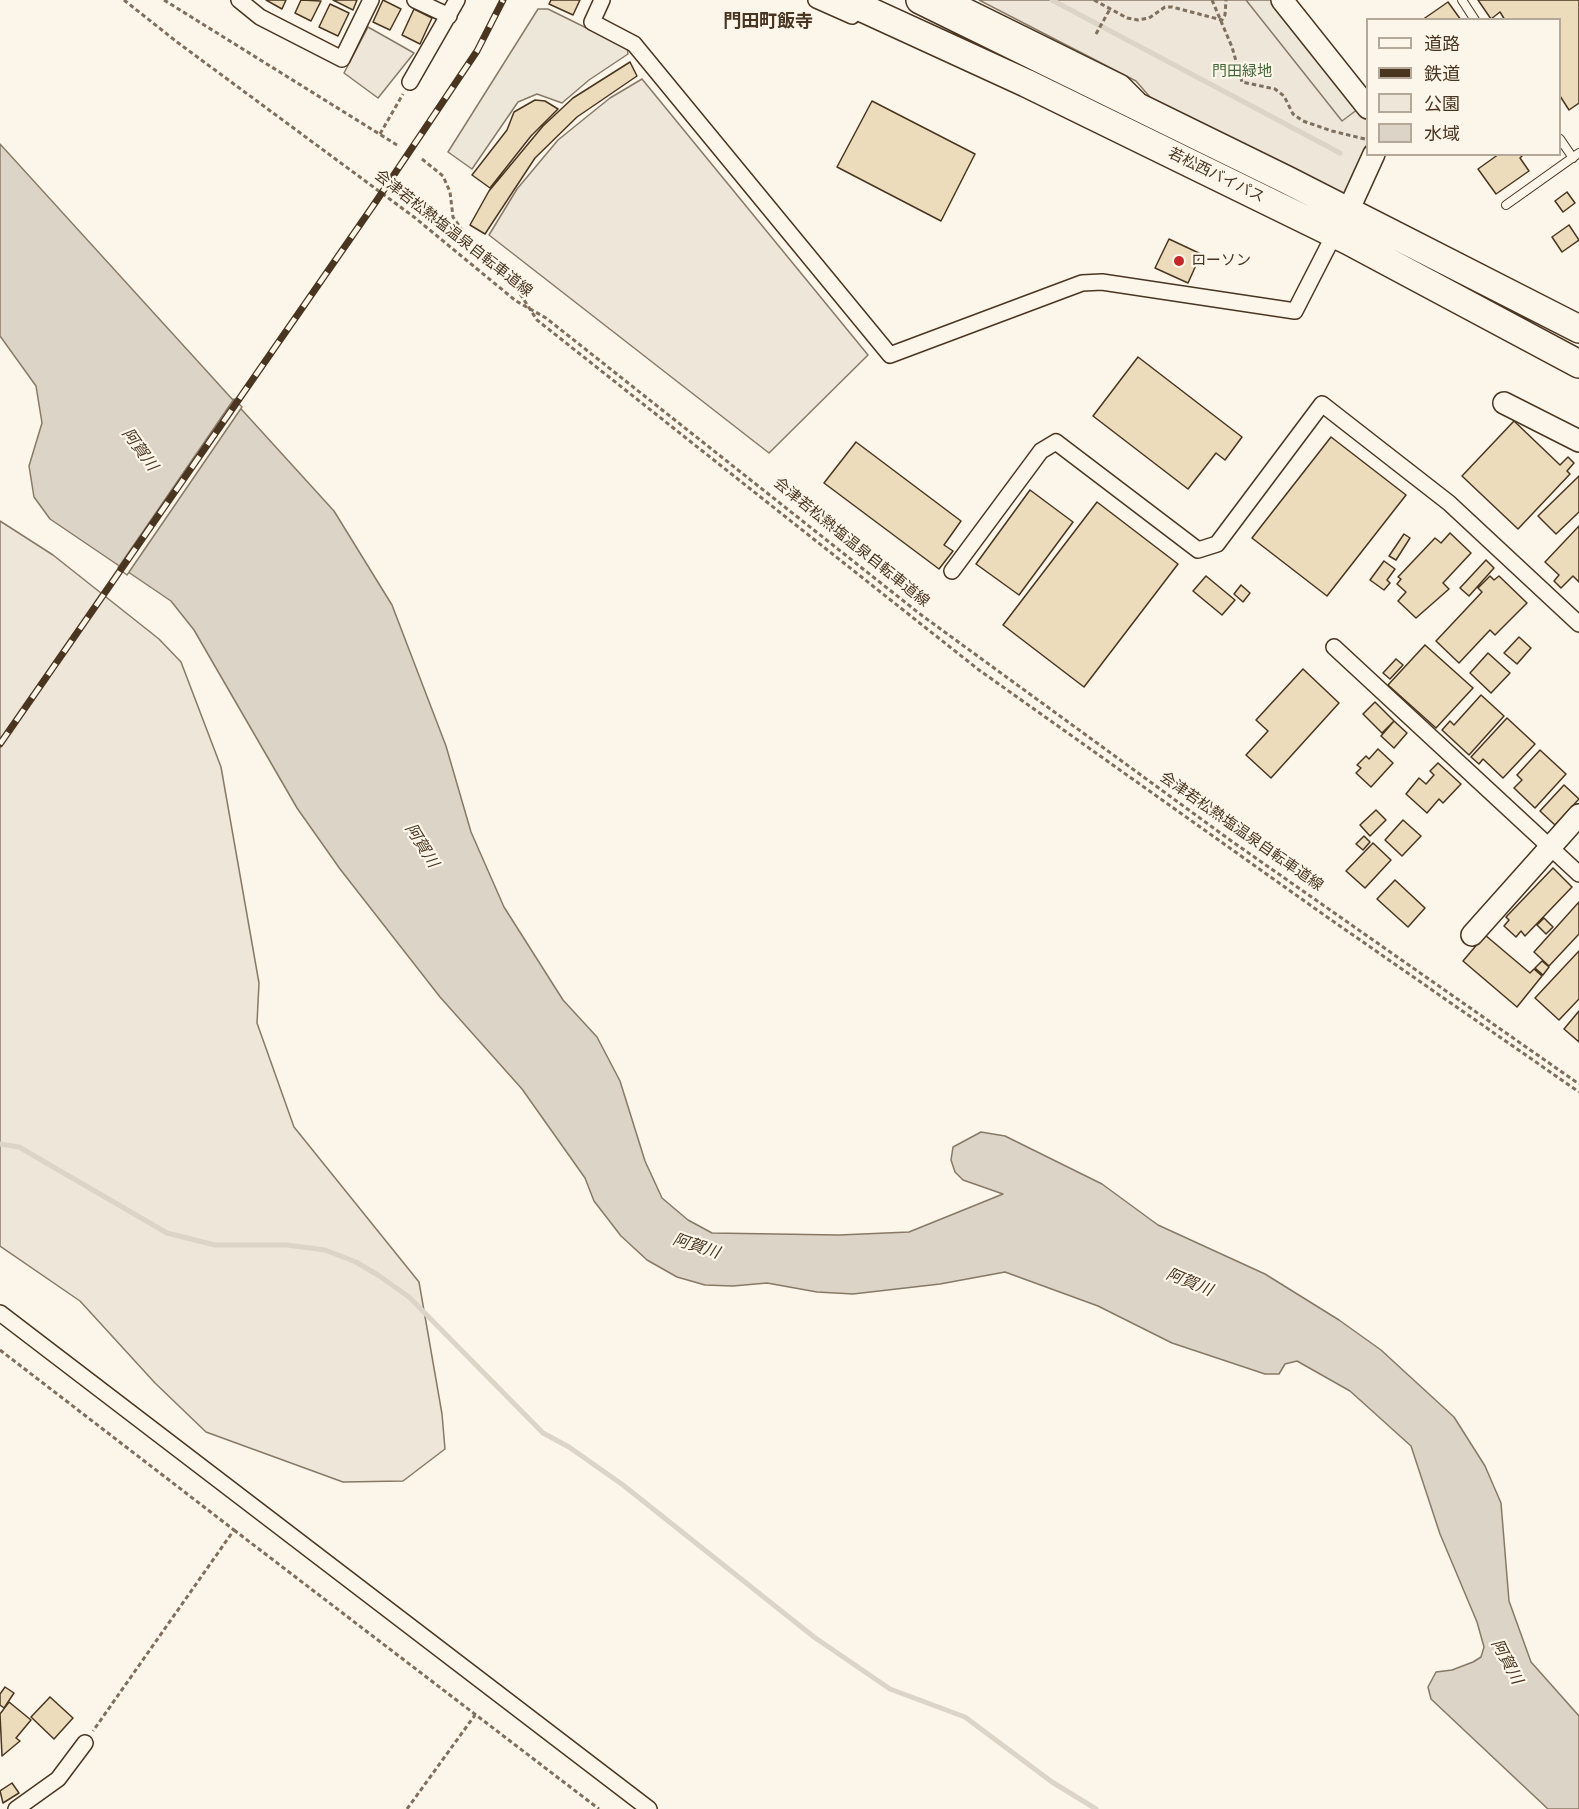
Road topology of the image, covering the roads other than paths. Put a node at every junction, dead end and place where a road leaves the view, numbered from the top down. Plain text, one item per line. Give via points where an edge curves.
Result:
1 (239, 0) edge
2 (372, 0) edge
3 (415, 0) edge
4 (458, 0) edge
5 (602, 0) edge
6 (816, 0) edge
7 (845, 0) edge
8 (920, 0) edge
9 (954, 0) edge
10 (1282, 0) edge
11 (1462, 0) edge
12 (449, 16) junction
13 (1474, 18) edge
14 (410, 82) road end
15 (1366, 105) edge
16 (1153, 114) junction
17 (1561, 140) edge
18 (1576, 155) edge
19 (1373, 156) edge
20 (1191, 163) junction
21 (1506, 205) dead end
22 (1348, 211) junction
23 (1334, 234) junction
24 (1579, 329) edge
25 (1579, 364) edge
26 (1504, 403) dead end
27 (1579, 441) edge
28 (952, 571) dead end
29 (1579, 624) edge
30 (1334, 647) dead end
31 (1579, 815) edge
32 (1550, 848) junction
33 (1579, 874) edge
34 (1472, 935) dead end
35 (0, 1313) edge
36 (85, 1743) road end
37 (16, 1809) edge
38 (649, 1809) edge

1 - 2 street via 260,17 342,59
3 - 12 street
4 - 12 street
5 - 23 street via 592,22 634,44 890,355 1082,283 1102,282 1295,311
6 - 20 street via 1167,161
7 - 20 highway, 若松西バイパス
8 - 16 highway, 若松西バイパス
9 - 16 street via 1122,83
10 - 15 street
11 - 13 lane
12 - 14 street
16 - 22 highway, 若松西バイパス
17 - 18 lane
18 - 21 lane
19 - 22 street
20 - 23 highway, 若松西バイパス
22 - 23 street
22 - 24 highway, 若松西バイパス
23 - 25 highway, 若松西バイパス
26 - 27 street
28 - 29 street via 1041,452 1056,442 1198,550 1216,544 1322,404 1449,503
30 - 32 street
31 - 32 street
32 - 33 street
32 - 34 street
35 - 38 street
36 - 37 street via 58,1779

